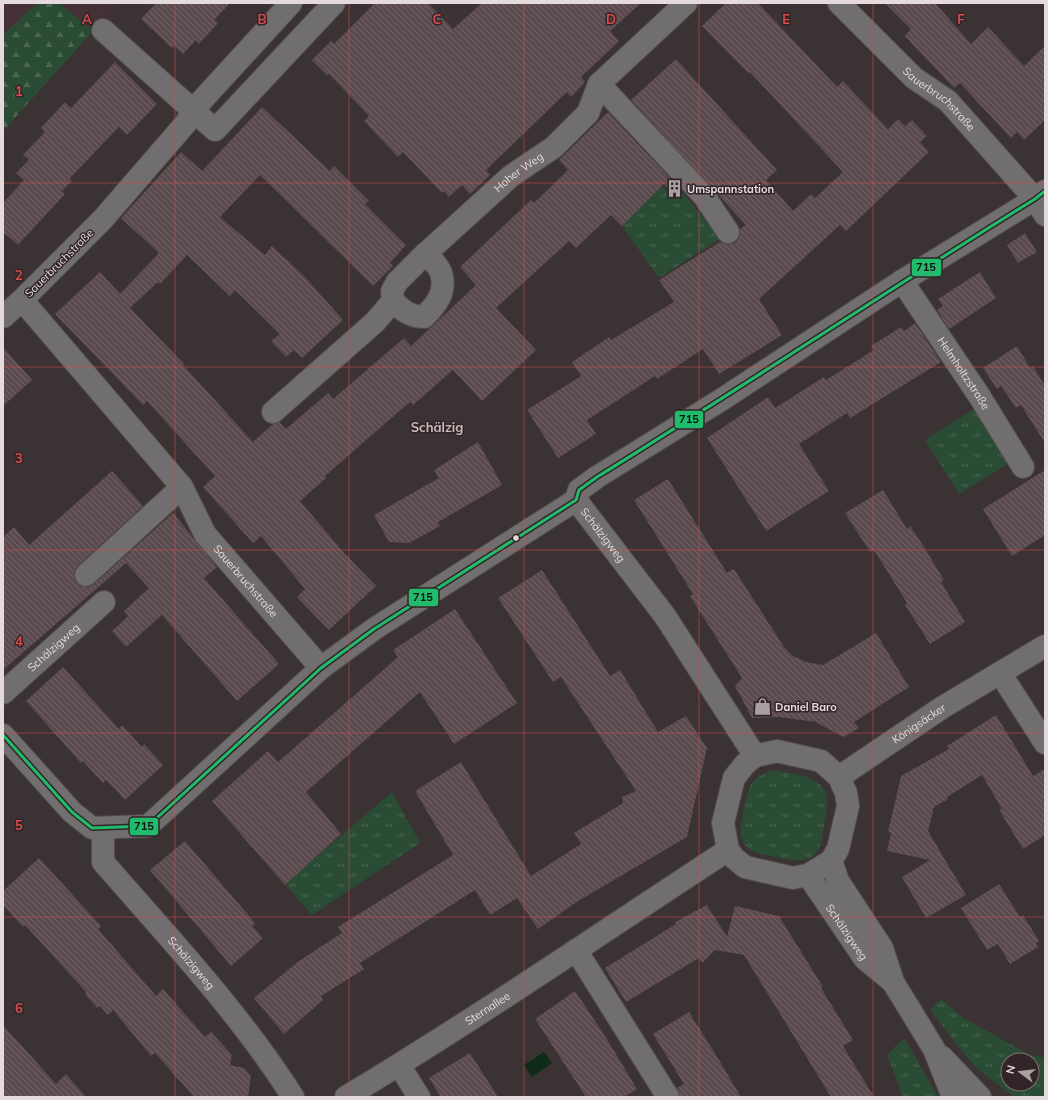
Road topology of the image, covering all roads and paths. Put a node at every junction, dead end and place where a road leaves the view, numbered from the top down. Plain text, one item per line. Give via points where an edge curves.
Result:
1 (291, 3) edge
2 (334, 3) edge
3 (686, 3) edge
4 (839, 3) edge
5 (103, 30) dead end
6 (599, 84) junction
7 (194, 110) junction
8 (1042, 202) edge
9 (728, 232) dead end
10 (426, 253) junction
11 (902, 281) junction
12 (22, 300) junction
13 (393, 301) junction
14 (3, 316) edge
15 (273, 412) dead end
16 (1023, 467) dead end
17 (182, 487) junction
18 (576, 500) junction
19 (86, 575) dead end
20 (104, 602) dead end
21 (1045, 646) edge
22 (321, 668) junction
23 (1000, 673) junction
24 (3, 693) edge
25 (3, 735) edge
26 (1045, 742) edge
27 (755, 756) junction
28 (839, 777) junction
29 (103, 828) junction
30 (728, 850) junction
31 (831, 861) junction
32 (808, 875) junction
33 (576, 950) junction
34 (893, 982) junction
35 (934, 1049) junction
36 (399, 1065) junction
37 (293, 1097) edge
38 (346, 1097) edge
39 (419, 1097) edge
40 (668, 1097) edge
41 (954, 1097) edge
42 (980, 1097) edge

1 - 7 street, Sauerbruchstraße
2 - 7 street via 215,130
3 - 6 street, Hoher Weg
4 - 8 street, Sauerbruchstraße via 914,78 948,100
5 - 7 street
6 - 9 street via 704,196
6 - 10 street, Hoher Weg via 588,113 554,147 511,176
7 - 12 street, Sauerbruchstraße via 186,123 103,219
8 - 11 street
10 - 13 street, Hoher Weg via 397,282 392,291
10 - 13 street via 441,272 439,302 424,317 415,317 403,311
11 - 16 street, Helmholtzstraße via 980,397
11 - 18 street via 721,400 597,477 579,490
12 - 14 street
12 - 17 street, Sauerbruchstraße
13 - 15 street, Hoher Weg via 375,322
17 - 19 street
17 - 22 street, Sauerbruchstraße via 205,534
18 - 22 street, Schälzigweg via 374,628
18 - 27 street, Schälzigweg via 666,616
20 - 24 street, Schälzigweg
21 - 23 street, Königsäcker
22 - 29 street, Schälzigweg via 148,826
23 - 26 street
23 - 28 street, Königsäcker via 943,707
25 - 29 street, Schälzigweg via 72,812 92,828
27 - 28 street via 777,751 821,762
27 - 30 street via 734,778 723,823
28 - 31 street via 848,806 838,849
29 - 37 street, Schälzigweg via 103,862 224,1002
30 - 32 street via 745,867 793,878
30 - 33 street, Sternallee
31 - 32 street
31 - 34 street, Schälzigweg via 838,881 882,948
32 - 34 street, Schälzigweg via 865,959
33 - 36 street, Sternallee
33 - 40 street
34 - 35 street, Schälzigweg
35 - 41 street
35 - 42 street
36 - 38 street, Sternallee
36 - 39 street

